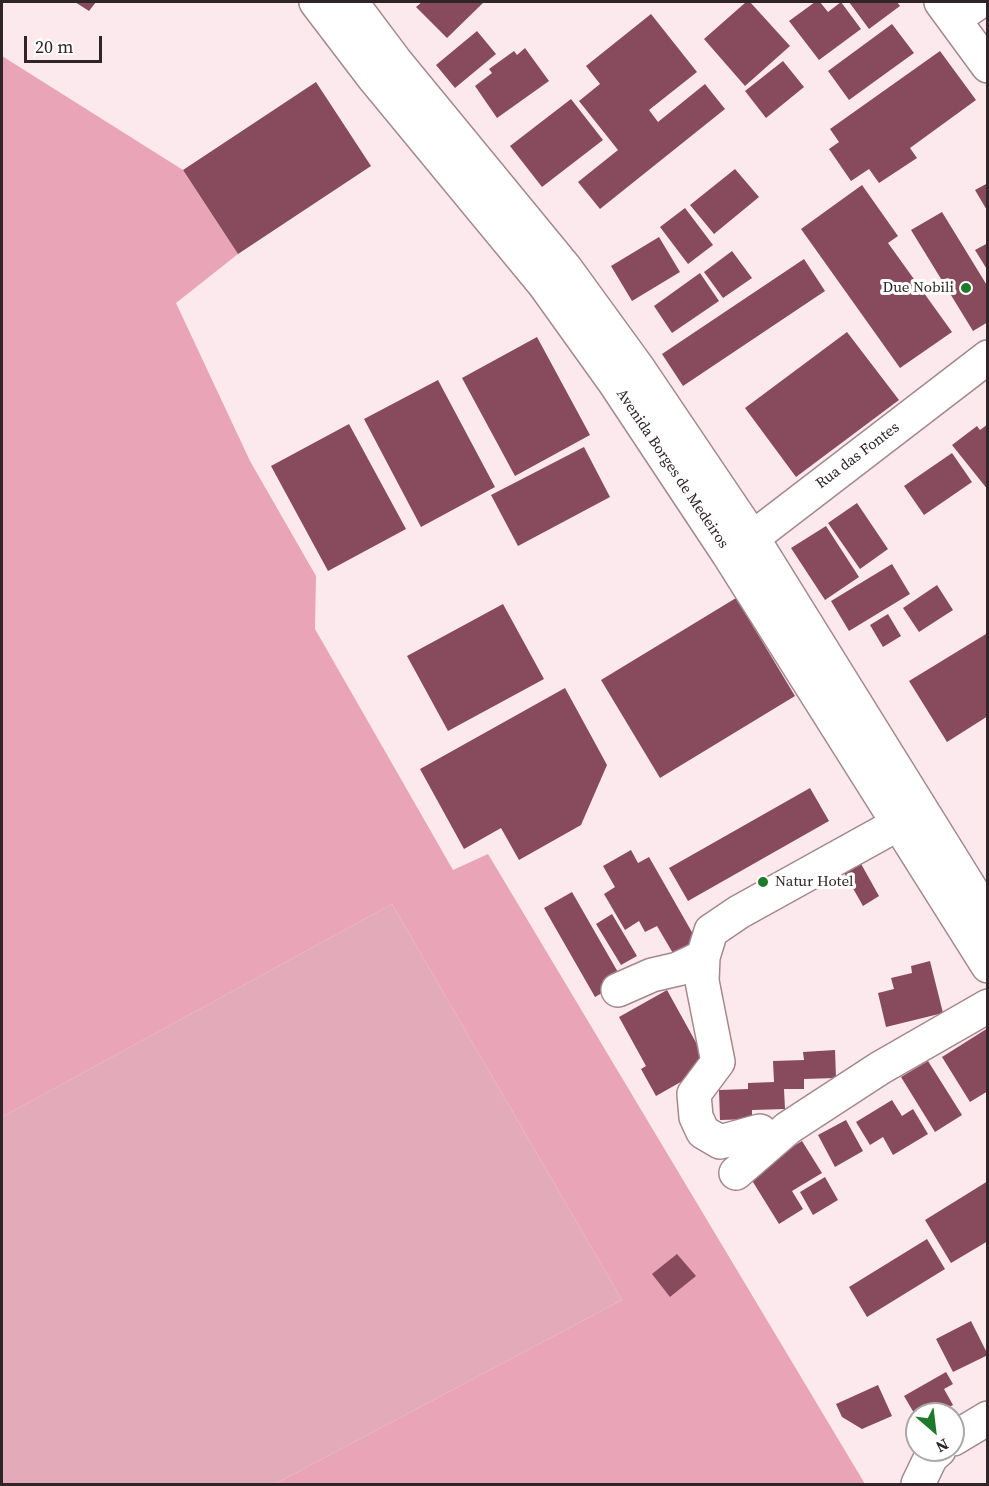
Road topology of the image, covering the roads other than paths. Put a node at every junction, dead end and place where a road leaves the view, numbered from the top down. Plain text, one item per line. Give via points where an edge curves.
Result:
1 (316, 2) edge
2 (351, 2) edge
3 (958, 7) edge
4 (987, 66) edge
5 (555, 276) junction
6 (987, 357) edge
7 (741, 546) junction
8 (898, 807) junction
9 (953, 885) junction
10 (987, 916) edge
11 (702, 957) junction
12 (987, 966) edge
13 (618, 990) dead end
14 (987, 1006) edge
15 (760, 1131) dead end
16 (736, 1173) dead end
17 (985, 1423) edge
18 (965, 1433) edge

1 - 5 main road, Avenida Borges de Medeiros via 374,78
2 - 5 main road, Avenida Borges de Medeiros
3 - 4 main road
5 - 7 main road, Avenida Borges de Medeiros
6 - 7 main road, Rua das Fontes
7 - 8 main road, Avenida Borges de Medeiros
8 - 9 main road, Avenida Borges de Medeiros
8 - 11 main road via 711,931
9 - 10 main road, Avenida Borges de Medeiros
9 - 12 main road, Avenida Borges de Medeiros
11 - 13 main road
11 - 15 main road via 702,981 718,1062 694,1094 696,1117 703,1132 720,1142
14 - 16 main road via 880,1068 788,1128
17 - 18 main road

